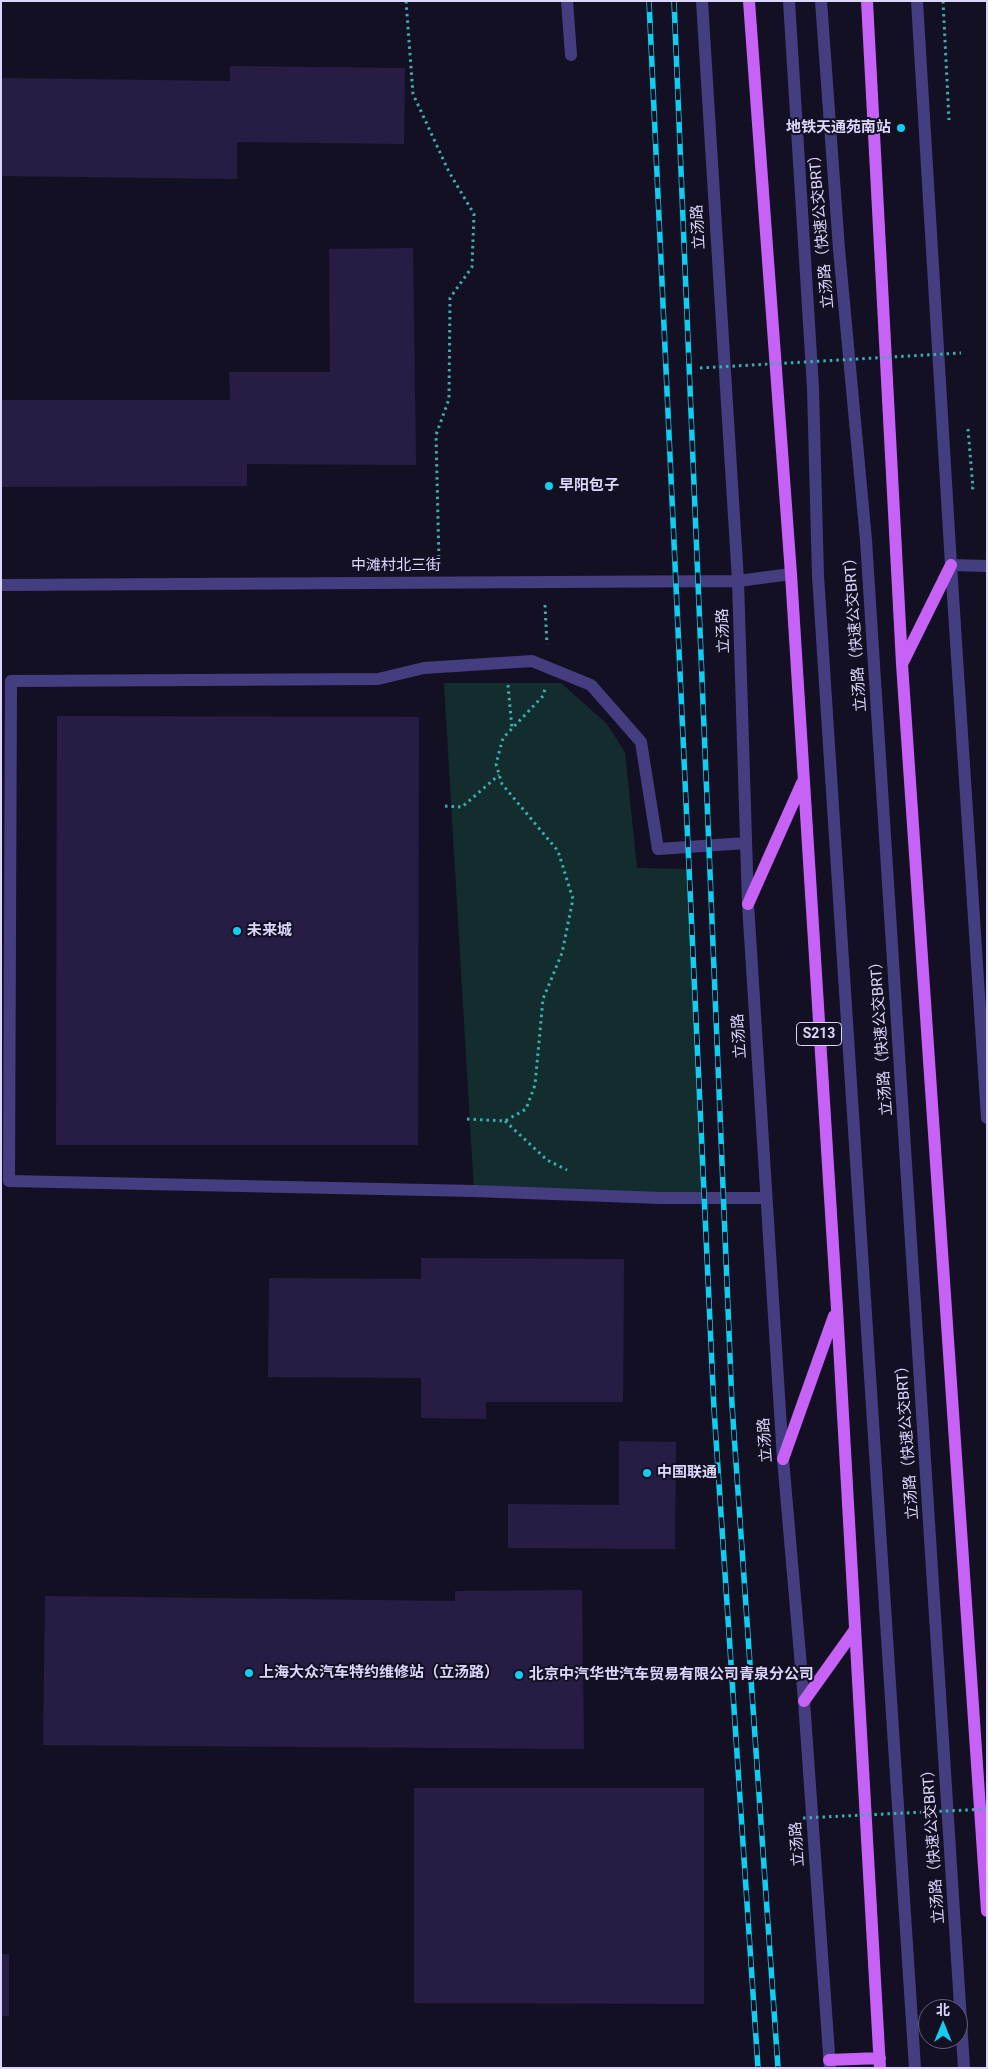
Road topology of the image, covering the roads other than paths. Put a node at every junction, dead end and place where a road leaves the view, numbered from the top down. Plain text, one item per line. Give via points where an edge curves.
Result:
1 (567, 1) edge
2 (702, 1) edge
3 (749, 1) edge
4 (789, 1) edge
5 (821, 1) edge
6 (867, 1) edge
7 (917, 1) edge
8 (571, 55) dead end
9 (951, 565) junction
10 (987, 566) edge
11 (791, 574) junction
12 (738, 581) junction
13 (1, 585) edge
14 (902, 664) junction
15 (803, 781) junction
16 (746, 843) junction
17 (748, 904) junction
18 (987, 1118) edge
19 (766, 1198) junction
20 (837, 1309) junction
21 (783, 1459) junction
22 (854, 1631) junction
23 (804, 1701) junction
24 (987, 1911) edge
25 (880, 2063) edge
26 (830, 2064) edge
27 (915, 2068) edge
28 (964, 2068) edge

1 - 8 street
2 - 12 street, 立汤路
3 - 11 main road, S213
4 - 27 street, 立汤路（快速公交BRT） via 813,388 818,576
5 - 28 street, 立汤路（快速公交BRT） via 839,249 866,540
6 - 14 main road
7 - 9 street
9 - 10 street
9 - 14 main road
9 - 18 street
11 - 12 street, 中滩村北三街
11 - 15 main road, S213
12 - 13 street, 中滩村北三街
12 - 16 street, 立汤路
14 - 24 main road
15 - 17 main road
15 - 20 main road, S213
16 - 17 street, 立汤路
16 - 19 street via 658,849 641,742 591,685 532,661 424,668 378,680 11,681 8,1181
17 - 19 street, 立汤路
19 - 21 street, 立汤路
20 - 21 main road
20 - 22 main road, S213
21 - 23 street, 立汤路
22 - 23 main road
22 - 25 main road, S213
23 - 26 street, 立汤路
25 - 26 main road

